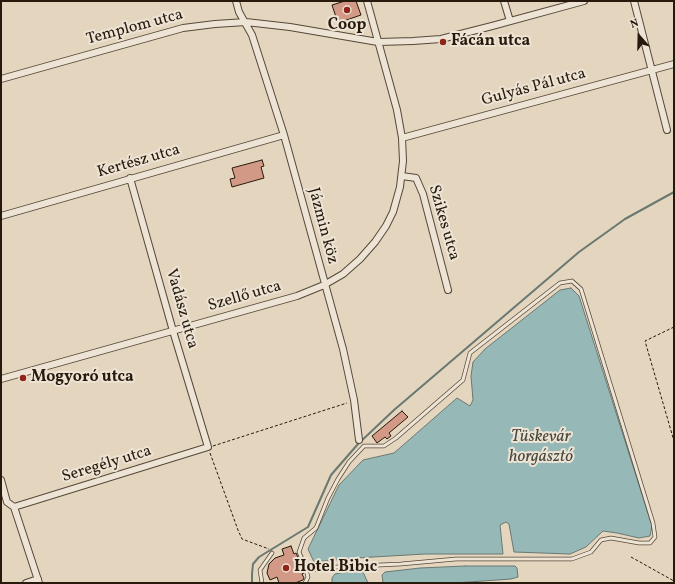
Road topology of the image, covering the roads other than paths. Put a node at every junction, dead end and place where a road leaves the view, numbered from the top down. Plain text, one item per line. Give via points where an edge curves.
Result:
1 (236, 1) edge
2 (367, 1) edge
3 (504, 1) edge
4 (584, 1) edge
5 (634, 1) edge
6 (510, 21) junction
7 (246, 22) junction
8 (378, 42) junction
9 (674, 64) edge
10 (651, 69) junction
11 (1, 78) edge
12 (667, 130) dead end
13 (284, 135) junction
14 (402, 138) junction
15 (402, 176) junction
16 (130, 178) junction
17 (1, 216) edge
18 (324, 284) junction
19 (448, 290) dead end
20 (173, 331) junction
21 (1, 379) edge
22 (359, 440) joint
23 (364, 446) junction
24 (208, 447) joint
25 (1, 480) edge
26 (14, 507) junction
27 (272, 553) dead end
28 (305, 566) junction
29 (38, 581) edge
30 (26, 583) edge
31 (262, 583) edge
32 (305, 583) edge

1 - 7 street, Jázmin köz via 239,12
2 - 8 street
3 - 6 street
4 - 6 street, Templom utca
5 - 10 street
6 - 8 street, Templom utca via 441,39
7 - 8 street, Templom utca
7 - 11 street, Templom utca via 183,28
7 - 13 street, Jázmin köz via 258,51
8 - 14 street
9 - 10 street, Gulyás Pál utca
10 - 12 street
10 - 14 street, Gulyás Pál utca
13 - 16 street, Kertész utca
13 - 18 street, Jázmin köz
14 - 15 street, Szellő utca
15 - 18 street, Szellő utca via 393,212 375,242 343,274
15 - 19 street, Szikes utca via 416,178
16 - 17 street, Kertész utca
16 - 20 street, Vadász utca
18 - 20 street, Szellő utca via 297,296
18 - 22 street, Jázmin köz via 343,350 354,400
20 - 21 street, Szellő utca
20 - 24 street, Vadász utca
22 - 23 lane
23 - 28 lane via 338,479 316,528 304,538 299,552
23 - 28 lane via 384,446 396,438 463,380 470,353 560,283 572,281 581,289 656,537 650,543 611,538 601,540 591,552 572,559 456,559 318,570
24 - 26 street, Seregély utca
25 - 26 street via 7,502
26 - 29 street
27 - 31 lane via 260,570
28 - 32 lane via 308,577
29 - 30 street

